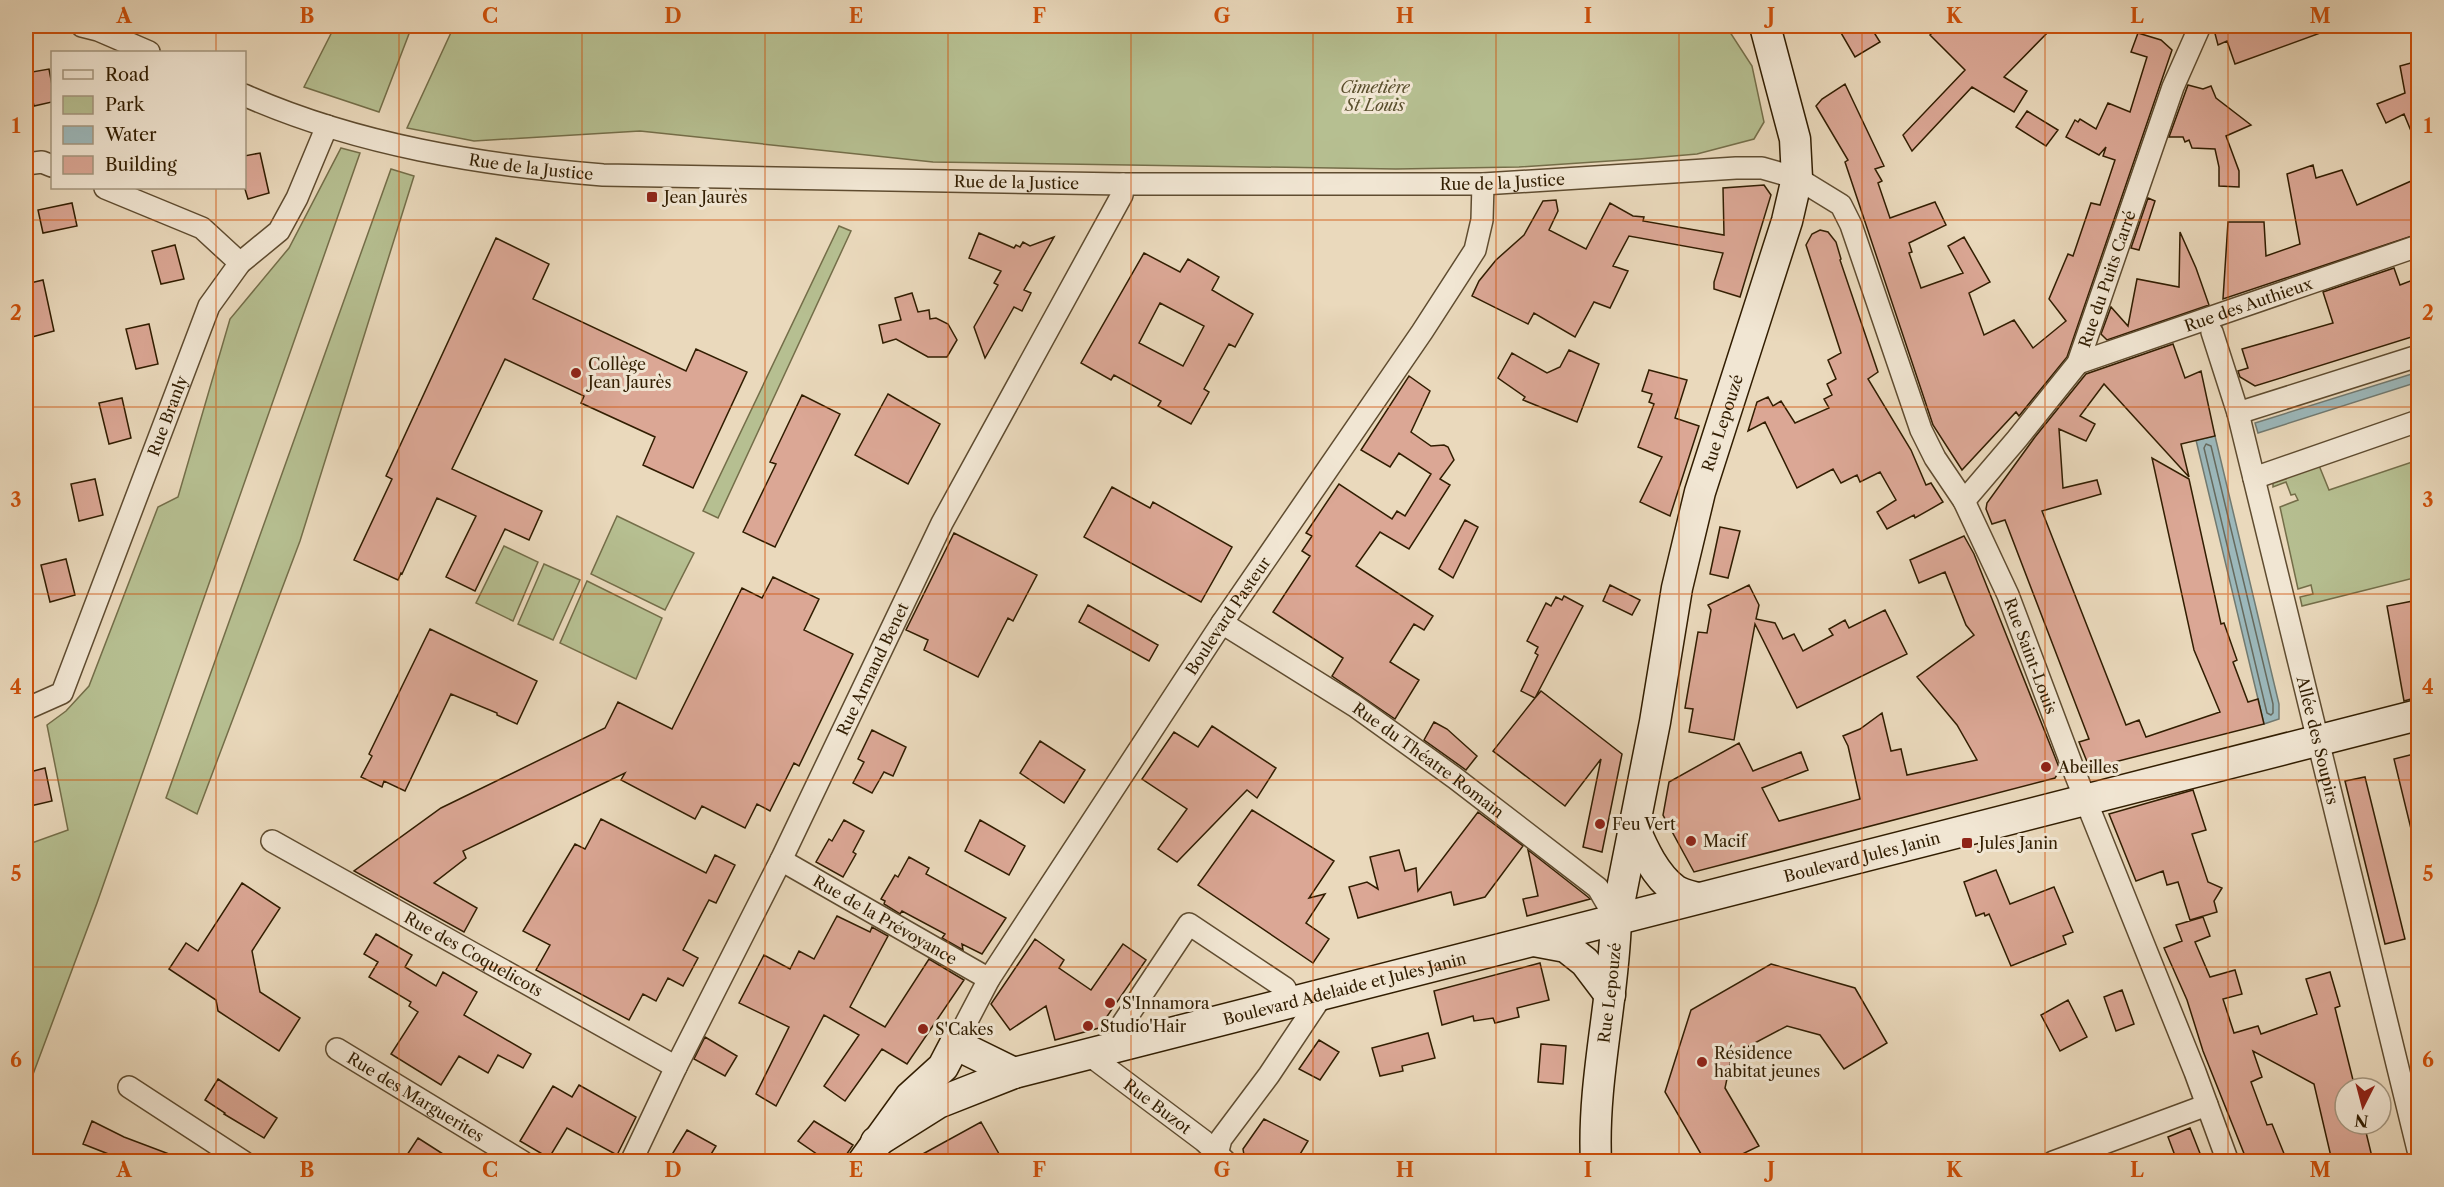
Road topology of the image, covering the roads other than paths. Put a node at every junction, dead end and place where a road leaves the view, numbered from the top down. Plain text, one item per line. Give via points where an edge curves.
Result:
1 (82, 26) edge
2 (1766, 26) edge
3 (2200, 26) edge
4 (147, 51) edge
5 (246, 96) edge
6 (327, 126) junction
7 (26, 164) edge
8 (51, 166) edge
9 (1797, 178) junction
10 (1123, 184) junction
11 (1483, 184) junction
12 (107, 189) edge
13 (2418, 246) edge
14 (240, 263) junction
15 (2212, 332) dead end
16 (2418, 356) edge
17 (2078, 363) junction
18 (2238, 413) junction
19 (2418, 421) edge
20 (2254, 478) junction
21 (1964, 501) junction
22 (1222, 623) junction
23 (26, 709) edge
24 (2418, 715) edge
25 (2318, 740) junction
26 (2086, 799) junction
27 (1634, 827) junction
28 (272, 842) dead end
29 (781, 860) junction
30 (1697, 898) junction
31 (1616, 919) junction
32 (1531, 941) junction
33 (989, 979) junction
34 (1323, 994) junction
35 (1610, 995) junction
36 (1291, 1002) junction
37 (1129, 1043) junction
38 (955, 1044) junction
39 (337, 1049) dead end
40 (1088, 1054) junction
41 (676, 1067) junction
42 (1014, 1073) junction
43 (129, 1087) dead end
44 (2207, 1105) junction
45 (2418, 1150) edge
46 (870, 1152) edge
47 (1219, 1158) edge
48 (244, 1161) edge
49 (523, 1161) edge
50 (631, 1161) edge
51 (1596, 1161) edge
52 (2053, 1161) edge
53 (2228, 1161) edge

1 - 4 street
2 - 9 main road, Rue Lepouzé via 1795,139
3 - 17 street, Rue du Puits Carré via 2173,87
5 - 6 street, Rue de la Justice
6 - 10 street, Rue de la Justice via 418,149 526,169 603,175
6 - 14 street, Rue Branly via 279,231
7 - 8 street via 42,162
9 - 11 street, Rue de la Justice via 1762,168 1736,168
9 - 21 street, Rue Saint-Louis via 1841,205 1921,430
9 - 27 main road, Rue Lepouzé via 1787,221 1700,492 1677,588
10 - 11 street, Rue de la Justice
10 - 29 street, Rue Armand Benet via 1122,195 1082,270 942,523
11 - 22 street, Boulevard Pasteur via 1482,220 1475,250
12 - 14 street via 202,228
13 - 17 street, Rue des Authieux
14 - 23 street, Rue Branly via 209,306 62,693
15 - 18 street, Allée des Soupirs
16 - 18 street
17 - 21 street, Rue du Puits Carré
18 - 20 street, Allée des Soupirs
19 - 20 street
20 - 25 street, Allée des Soupirs
21 - 26 street, Rue Saint-Louis via 2008,595
22 - 31 street, Rue du Théatre Romain via 1356,706 1447,771 1598,888
22 - 33 street, Boulevard Pasteur
24 - 25 main road, Boulevard Jules Janin
25 - 26 main road, Boulevard Jules Janin
25 - 45 street, Allée des Soupirs
26 - 30 main road, Boulevard Jules Janin
26 - 44 street, Rue Saint-Louis
27 - 30 main road via 1643,850 1660,874 1676,891
27 - 31 main road, Rue Lepouzé
28 - 41 street, Rue des Coquelicots
29 - 33 street, Rue de la Prévoyance
29 - 41 street, Rue Armand Benet
30 - 31 main road, Boulevard Jules Janin
31 - 32 main road, Boulevard Adelaide et Jules Janin
31 - 35 main road, Rue Lepouzé
32 - 34 main road, Boulevard Adelaide et Jules Janin
32 - 35 main road via 1566,947 1585,962
33 - 38 street, Boulevard Pasteur
34 - 36 main road, Boulevard Adelaide et Jules Janin
34 - 47 street via 1221,1139
35 - 51 main road, Rue Lepouzé via 1595,1128
36 - 37 main road, Boulevard Adelaide et Jules Janin
36 - 37 street via 1285,988 1189,924 1123,1023
37 - 40 main road, Boulevard Adelaide et Jules Janin
38 - 42 main road
38 - 46 main road via 943,1067 910,1097
39 - 49 street, Rue des Marguerites
40 - 42 main road, Boulevard Adelaide et Jules Janin
40 - 47 street, Rue Buzot
41 - 50 street, Rue Armand Benet
42 - 46 main road, Boulevard Adelaide et Jules Janin via 938,1103
43 - 48 street
44 - 52 street
44 - 53 street, Rue Saint-Louis

